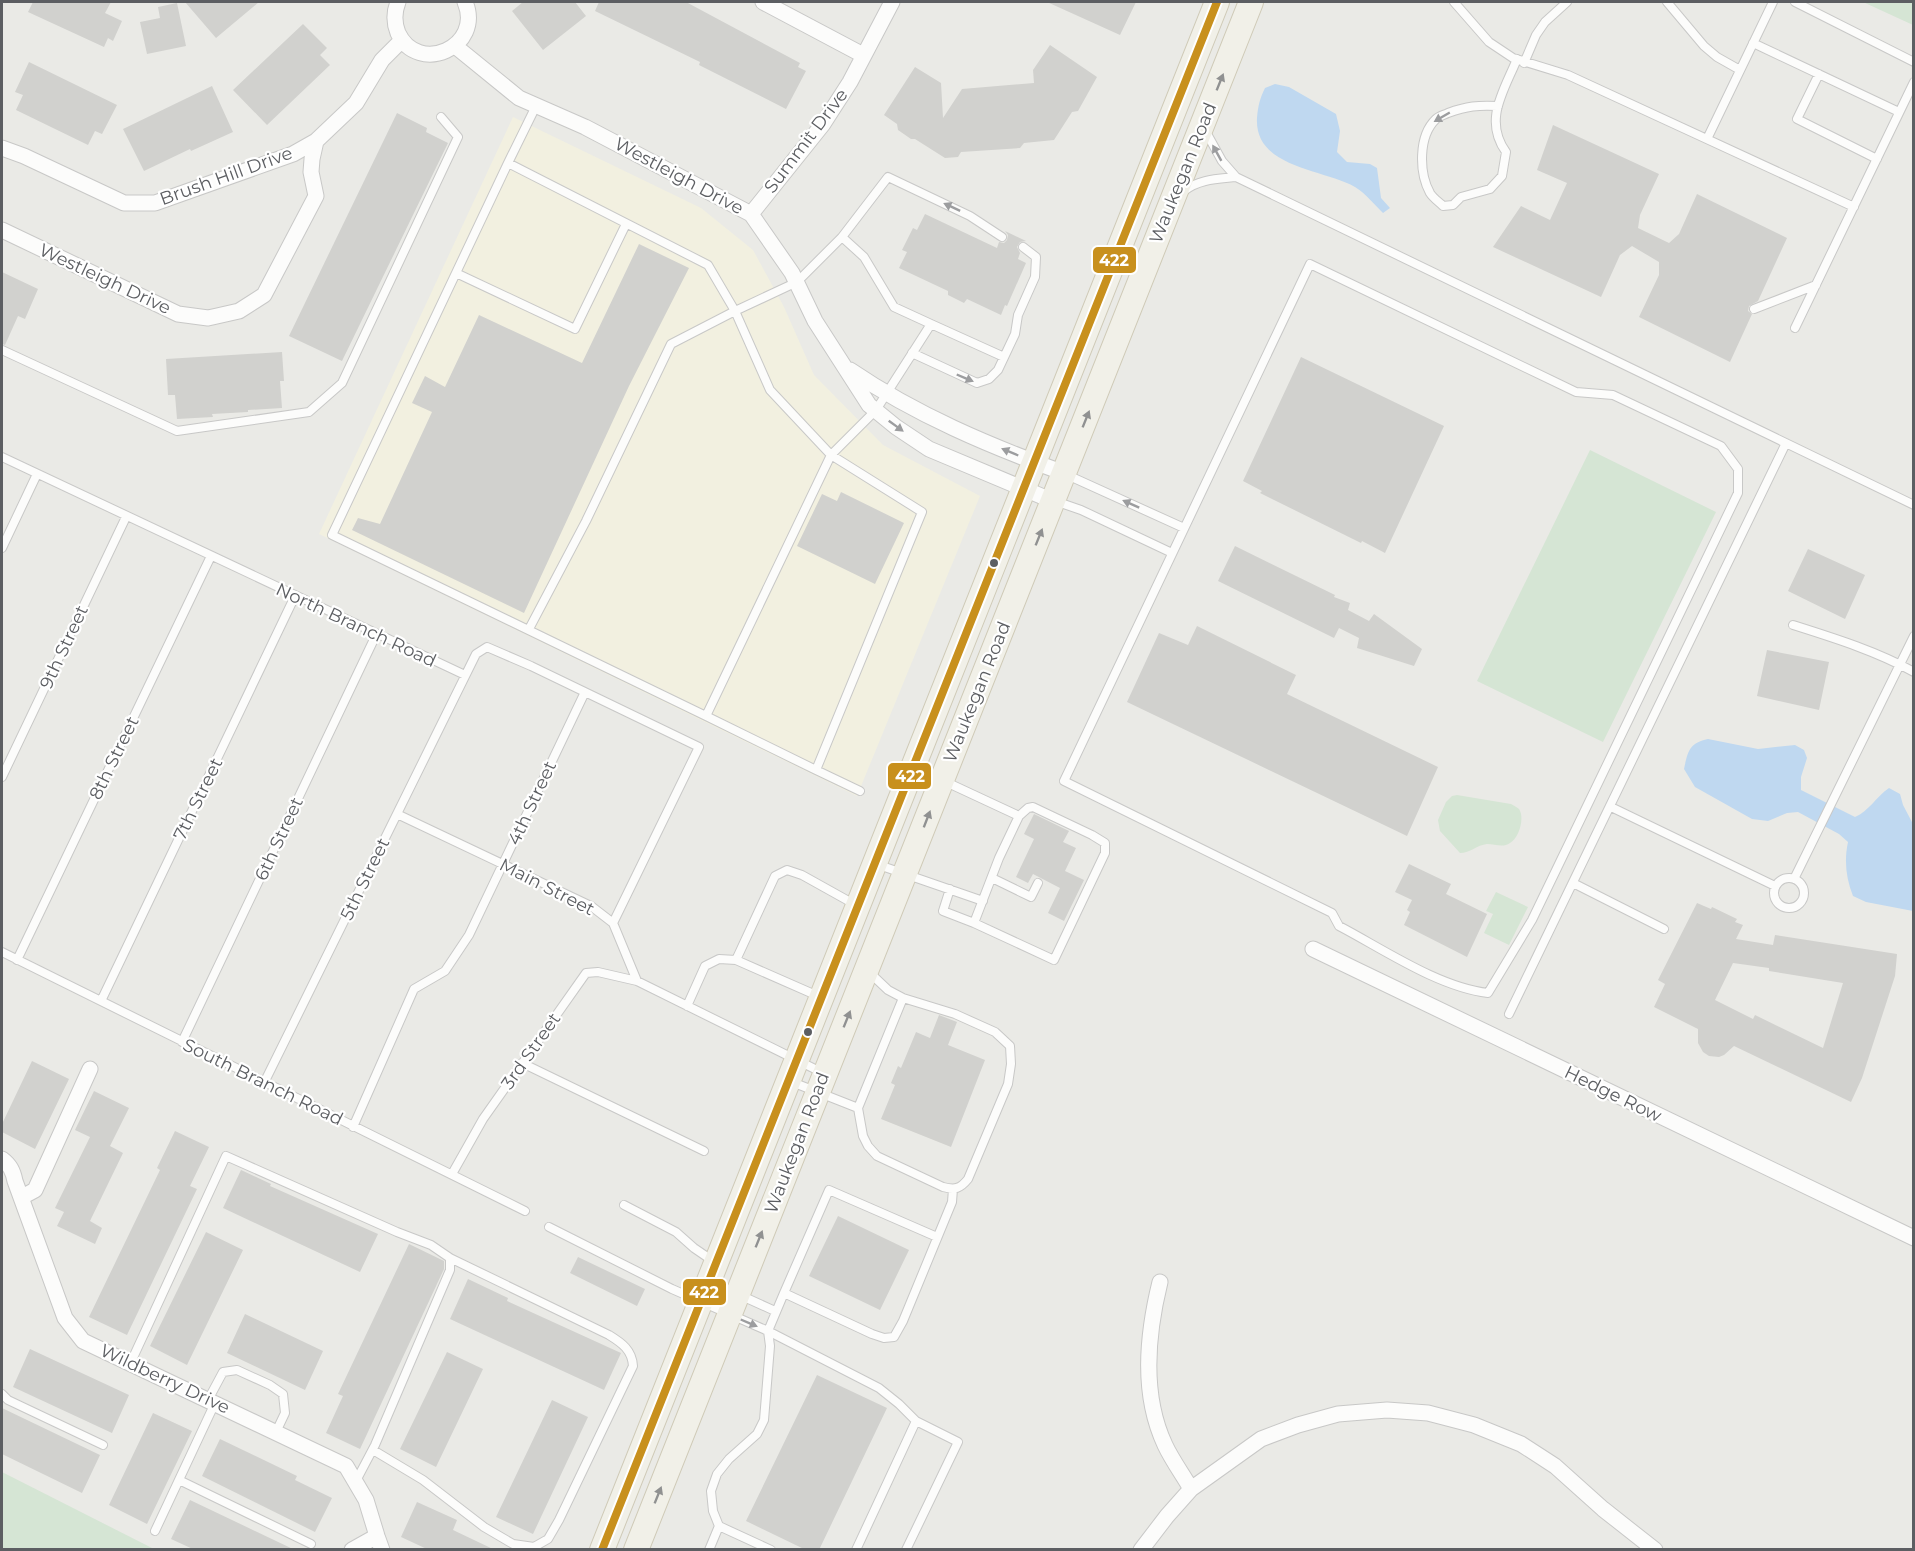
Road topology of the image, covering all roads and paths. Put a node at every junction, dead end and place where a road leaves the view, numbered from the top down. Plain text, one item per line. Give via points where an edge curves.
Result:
1 (398, 2) edge
2 (465, 2) edge
3 (763, 2) edge
4 (892, 2) edge
5 (1217, 2) edge
6 (1251, 2) edge
7 (1454, 2) edge
8 (1567, 2) edge
9 (1667, 2) edge
10 (1773, 2) edge
11 (1795, 2) edge
12 (402, 40) junction
13 (1753, 43) junction
14 (454, 46) junction
15 (863, 55) junction
16 (1521, 61) junction
17 (1914, 62) edge
18 (1740, 70) junction
19 (1819, 74) junction
20 (1914, 82) edge
21 (536, 106) junction
22 (1498, 106) junction
23 (1899, 112) junction
24 (441, 117) dead end
25 (1203, 125) junction
26 (1707, 139) junction
27 (316, 141) junction
28 (2, 148) edge
29 (1877, 159) junction
30 (508, 163) junction
31 (1236, 177) junction
32 (1173, 200) junction
33 (1854, 207) junction
34 (751, 214) junction
35 (626, 224) junction
36 (2, 230) edge
37 (843, 237) junction
38 (1002, 237) dead end
39 (1023, 247) dead end
40 (456, 273) junction
41 (797, 282) junction
42 (1816, 285) junction
43 (1754, 309) dead end
44 (735, 311) junction
45 (931, 324) junction
46 (1795, 328) dead end
47 (2, 350) edge
48 (912, 354) junction
49 (1004, 357) junction
50 (845, 366) junction
51 (886, 394) junction
52 (876, 410) junction
53 (1786, 443) junction
54 (831, 455) junction
55 (2, 457) edge
56 (1035, 462) junction
57 (1064, 473) junction
58 (37, 474) junction
59 (1023, 488) junction
60 (1053, 501) junction
61 (1914, 505) edge
62 (126, 517) junction
63 (1184, 528) junction
64 (2, 548) edge
65 (1172, 554) junction
66 (211, 556) junction
67 (295, 596) junction
68 (1793, 625) dead end
69 (529, 629) junction
70 (376, 635) junction
71 (1914, 636) edge
72 (1900, 664) junction
73 (1914, 672) edge
74 (465, 675) junction
75 (585, 692) junction
76 (706, 716) junction
77 (816, 770) junction
78 (2, 777) edge
79 (942, 780) junction
80 (860, 791) dead end
81 (1611, 807) junction
82 (397, 814) junction
83 (1019, 816) junction
84 (878, 856) junction
85 (502, 864) junction
86 (908, 867) junction
87 (992, 878) junction
88 (1794, 879) junction
89 (1038, 883) dead end
90 (1573, 883) junction
91 (1775, 886) junction
92 (950, 889) junction
93 (982, 901) junction
94 (858, 906) junction
95 (613, 923) junction
96 (974, 923) junction
97 (1664, 928) dead end
98 (1313, 949) dead end
99 (2, 952) edge
100 (17, 960) junction
101 (736, 960) junction
102 (867, 970) junction
103 (637, 981) junction
104 (822, 998) junction
105 (903, 998) junction
106 (101, 1001) junction
107 (687, 1006) junction
108 (1509, 1014) dead end
109 (182, 1042) junction
110 (522, 1063) junction
111 (90, 1069) dead end
112 (792, 1070) junction
113 (264, 1083) junction
114 (821, 1083) junction
115 (858, 1108) junction
116 (353, 1127) junction
117 (704, 1151) dead end
118 (2, 1159) edge
119 (452, 1174) junction
120 (953, 1189) junction
121 (22, 1197) junction
122 (624, 1205) dead end
123 (525, 1211) dead end
124 (549, 1227) dead end
125 (937, 1237) junction
126 (1914, 1238) edge
127 (450, 1258) junction
128 (709, 1282) junction
129 (1160, 1282) dead end
130 (784, 1293) junction
131 (733, 1304) junction
132 (775, 1311) junction
133 (768, 1331) junction
134 (130, 1362) junction
135 (2, 1394) edge
136 (212, 1401) junction
137 (916, 1421) junction
138 (276, 1432) junction
139 (103, 1445) dead end
140 (373, 1450) junction
141 (179, 1480) junction
142 (356, 1481) junction
143 (1191, 1489) junction
144 (719, 1526) junction
145 (154, 1531) dead end
146 (380, 1543) edge
147 (311, 1544) dead end
148 (352, 1550) edge
149 (602, 1550) edge
150 (636, 1550) edge
151 (709, 1550) edge
152 (771, 1550) edge
153 (856, 1550) edge
154 (906, 1550) edge
155 (1141, 1550) edge
156 (1655, 1550) edge

1 - 12 street via 395,23
2 - 14 street via 466,30
3 - 15 street
4 - 15 street, Summit Drive
5 - 56 main road, Waukegan Road
25 -> 6 main road, Waukegan Road
7 - 16 lane via 1489,42
8 - 16 lane via 1545,22
9 - 18 lane via 1704,46
10 - 13 lane
11 - 17 lane
12 - 14 street via 417,52 427,54
12 - 27 street via 382,60 356,103
13 - 18 lane
13 - 19 lane
14 - 21 street, Westleigh Drive via 519,98
15 - 34 street, Summit Drive via 822,124
16 - 22 lane
16 - 26 lane via 1568,75
18 - 26 lane
19 - 23 lane
19 - 29 lane via 1797,118
20 - 23 lane
21 - 30 lane
21 - 34 street, Westleigh Drive via 585,127
22 -> 22 lane via 1472,105 1437,118 1425,134 1425,182 1443,206 1490,189 1502,176 1506,152 1494,122
23 - 29 lane
24 - 47 lane via 458,137 342,383 309,412 177,431
31 -> 25 lane via 1222,161
25 - 32 main road, Waukegan Road
26 - 33 lane
27 - 28 street, Brush Hill Drive via 292,154 155,203 124,202
27 - 36 street, Westleigh Drive via 311,172 316,196 264,295 239,311 208,318 178,314
29 - 33 lane
30 - 35 lane
30 - 40 lane
31 - 32 lane via 1191,186
31 - 53 lane
57 -> 32 main road, Waukegan Road
33 - 42 lane
34 - 41 street, Westleigh Drive
35 - 40 lane via 575,329
35 - 44 lane via 708,265
38 -> 37 lane via 970,216 888,177
37 - 41 lane
37 - 45 lane via 864,257 894,308
39 - 49 lane via 1036,257 1035,277
40 - 69 lane via 332,535
41 - 44 lane
41 - 50 street, Westleigh Drive via 815,321
42 - 43 lane
42 - 46 lane
44 - 54 lane via 770,390
44 - 69 lane via 671,344
45 - 48 lane
45 - 49 lane
48 -> 49 lane via 977,383 989,379
48 - 51 lane
50 - 51 street, Westleigh Drive
50 - 52 street, Westleigh Drive
51 - 52 lane
56 -> 51 street, Westleigh Drive
52 - 54 lane
52 -> 59 street, Westleigh Drive via 929,449
53 - 61 lane
53 - 81 lane
54 - 76 lane
54 - 77 lane via 922,512
55 - 58 lane, North Branch Road
56 - 57 street, Westleigh Drive
56 - 59 main road, Waukegan Road
57 - 60 main road, Waukegan Road
63 -> 57 lane
58 - 62 lane, North Branch Road
58 - 64 lane
59 - 60 street, Westleigh Drive
59 - 84 main road, Waukegan Road
60 - 65 lane via 1081,510
79 -> 60 main road, Waukegan Road
62 - 66 lane, North Branch Road
62 - 78 lane, 9th Street
63 - 65 lane
63 - 65 lane via 1310,264 1576,392 1612,395 1721,446 1737,469 1738,493 1532,920 1488,993 1436,978 1339,926 1332,913 1064,781
66 - 67 lane, North Branch Road
66 - 100 lane, 8th Street
67 - 70 lane, North Branch Road
67 - 106 lane, 7th Street
68 - 72 lane
69 - 76 lane
70 - 74 lane, North Branch Road
70 - 109 lane, 6th Street
71 - 72 lane
72 - 73 lane
72 - 88 lane
74 - 75 lane via 476,654 487,647
74 - 82 lane, 5th Street
75 - 85 lane, 4th Street
75 - 95 lane via 699,747
76 - 77 lane
77 - 80 lane
79 - 83 lane
86 -> 79 main road, Waukegan Road
81 - 90 lane
81 - 91 lane
82 - 85 lane, Main Street
82 - 113 lane, 5th Street
83 - 87 lane
83 - 96 lane via 1028,807 1044,810 1105,843 1105,853 1054,960
84 - 86 main road
84 - 94 main road, Waukegan Road
85 - 95 lane, Main Street via 591,906
85 - 116 lane, 4th Street via 469,935 445,971 414,990
86 - 92 lane
86 - 102 main road, Waukegan Road
87 - 89 lane via 1031,897
87 - 93 lane
88 - 91 lane via 1785,878
88 - 91 lane via 1804,891 1802,901 1795,907 1779,905 1774,897
90 - 97 lane
90 - 108 lane
92 - 93 lane
92 - 96 lane via 944,911
93 - 96 lane
94 - 101 lane via 787,870 775,876
94 - 104 main road, Waukegan Road
95 - 103 lane, Main Street
98 - 126 street, Hedge Row
99 - 100 lane, South Branch Road
100 - 106 lane, South Branch Road
101 - 104 lane
101 - 107 lane via 719,959 705,966
102 - 105 lane
114 -> 102 main road, Waukegan Road
103 - 107 lane
103 - 110 lane, 3rd Street via 586,973
104 - 112 main road, Waukegan Road
105 - 115 lane
105 - 120 lane via 955,1014 994,1032 1010,1046 1008,1084 968,1179 962,1187
106 - 109 lane, South Branch Road
107 - 112 lane
109 - 113 lane, South Branch Road
110 - 117 lane
110 - 119 lane, 3rd Street via 483,1119
111 - 121 street via 35,1190
112 - 114 lane
112 - 114 lane
112 - 128 main road, Waukegan Road
113 - 116 lane, South Branch Road
114 - 115 lane
131 -> 114 main road, Waukegan Road
115 - 120 lane via 863,1136 877,1156
116 - 119 lane, South Branch Road
118 - 121 street, Wildberry Drive via 13,1172
119 - 123 lane, South Branch Road
120 - 125 lane via 952,1202
121 - 134 street, Wildberry Drive via 65,1318 83,1341
122 - 128 lane via 676,1232 694,1248
124 - 128 lane
125 - 130 lane via 894,1336 872,1334
125 - 130 lane via 829,1190
127 - 134 lane via 431,1245 226,1156
127 - 140 lane via 450,1270
127 - 140 lane via 609,1335 624,1345 633,1357 633,1366 559,1520 548,1539 534,1547 513,1544 484,1527 423,1480
128 - 131 lane
128 - 131 lane
128 - 149 main road, Waukegan Road
129 - 143 street via 1151,1317 1149,1386 1165,1445
130 - 132 lane
131 - 132 lane
131 -> 133 lane
150 -> 131 main road, Waukegan Road
132 - 133 lane
133 - 137 lane via 879,1388
133 - 144 lane via 764,1420 757,1434 717,1474 711,1491
134 - 136 street, Wildberry Drive
135 - 139 lane
136 - 138 street, Wildberry Drive
136 - 138 lane via 223,1372 237,1370 270,1385 283,1394 285,1413
136 - 141 lane
137 - 153 lane
137 - 154 lane via 958,1442
138 - 142 street, Wildberry Drive via 346,1466
140 - 142 lane
141 - 145 lane
141 - 147 lane
142 - 146 street, Wildberry Drive
143 - 155 street
143 - 156 street via 1261,1439 1298,1425 1338,1414 1387,1410 1428,1413 1474,1425 1521,1444 1555,1466
144 - 151 lane
144 - 152 lane
146 - 148 street

